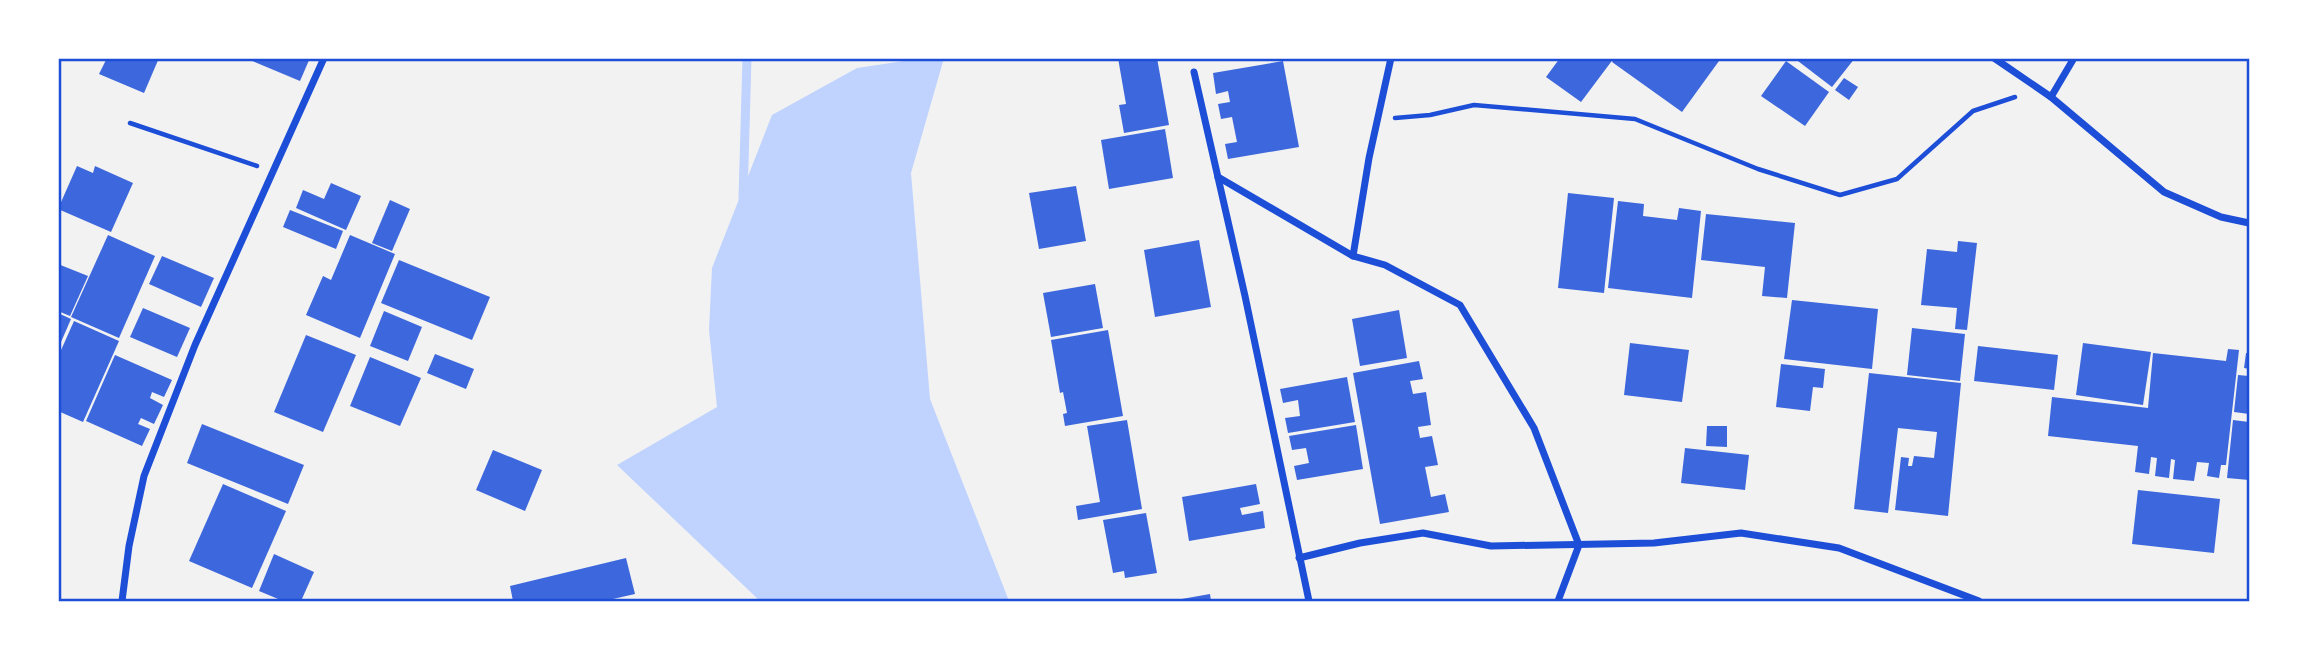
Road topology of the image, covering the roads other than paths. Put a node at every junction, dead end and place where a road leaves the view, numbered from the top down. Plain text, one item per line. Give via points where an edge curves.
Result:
1 (324, 58) edge
2 (1391, 58) edge
3 (1994, 58) edge
4 (2074, 58) edge
5 (1194, 72) dead end
6 (2051, 97) junction
7 (1218, 177) junction
8 (2249, 223) edge
9 (1353, 256) junction
10 (1579, 545) junction
11 (1298, 558) junction
12 (122, 601) edge
13 (1308, 601) edge
14 (1558, 601) edge
15 (1979, 601) edge

1 - 12 street via 195,345 144,476
2 - 9 street
3 - 6 street
4 - 6 street
5 - 7 street
6 - 8 street via 2164,192 2221,217
7 - 9 street
7 - 11 street
9 - 10 street via 1385,265 1460,305 1534,428
10 - 11 street via 1490,546 1423,533
10 - 14 street
10 - 15 street via 1654,543 1741,533 1839,548
11 - 13 street

